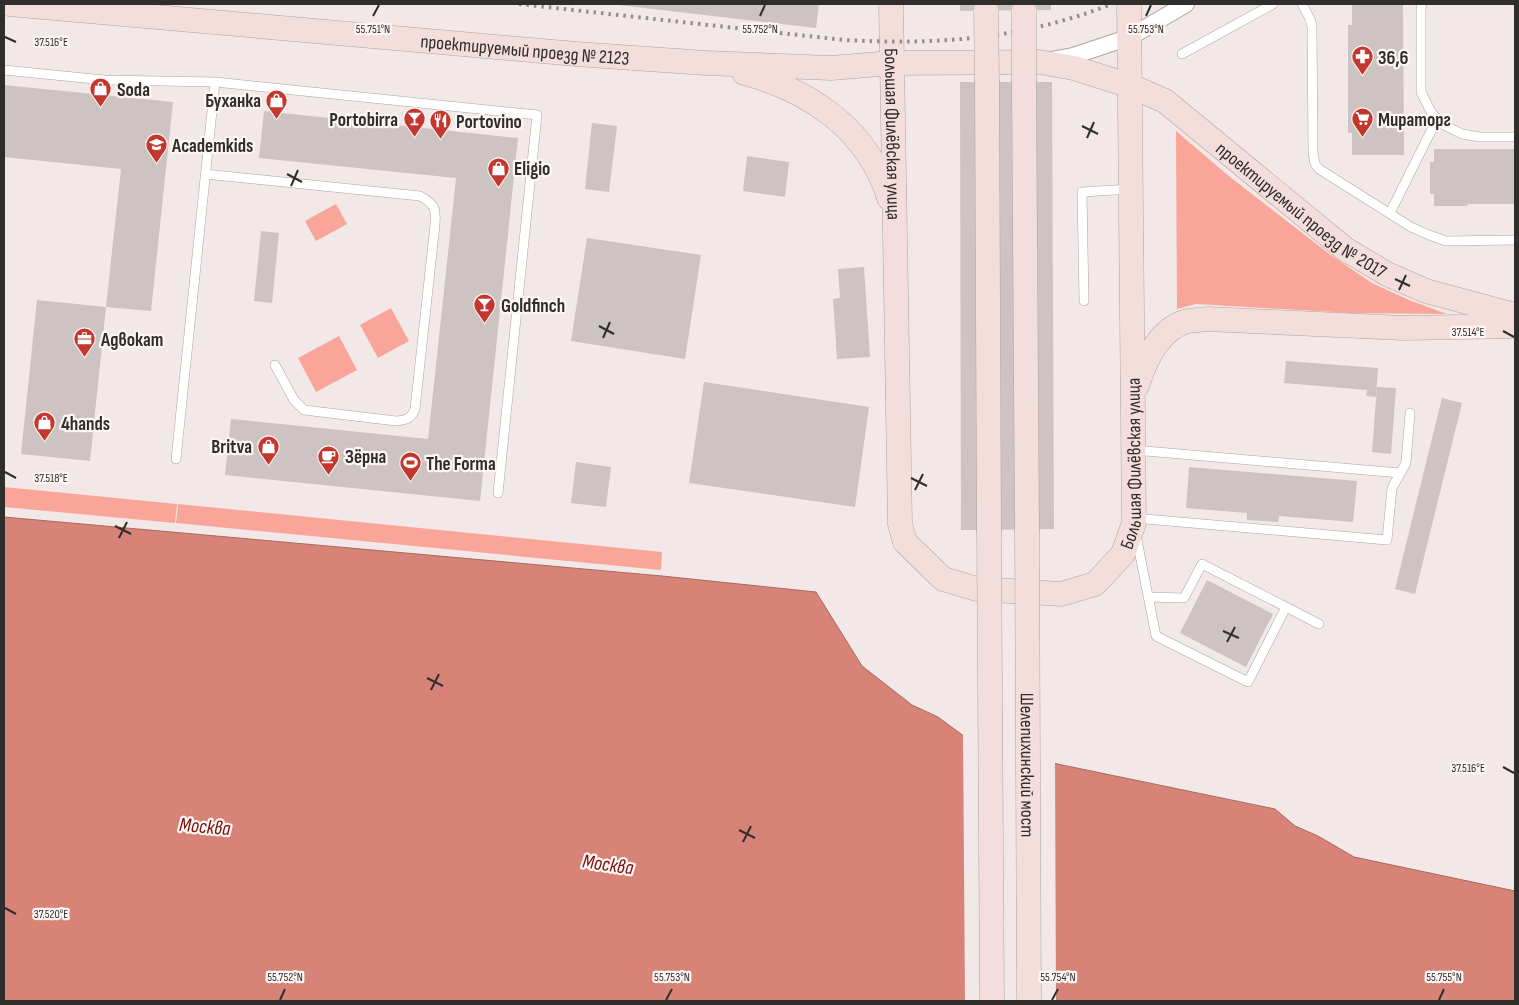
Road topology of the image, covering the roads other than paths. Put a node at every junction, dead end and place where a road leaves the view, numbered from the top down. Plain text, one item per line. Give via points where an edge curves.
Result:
1 (9, 4) edge
2 (891, 4) edge
3 (1130, 4) edge
4 (1186, 4) edge
5 (1272, 4) edge
6 (1302, 4) edge
7 (1422, 4) edge
8 (986, 7) edge
9 (1024, 7) edge
10 (1130, 37) junction
11 (1182, 54) dead end
12 (1038, 62) junction
13 (706, 63) junction
14 (892, 63) junction
15 (4, 70) edge
16 (215, 82) junction
17 (1131, 86) junction
18 (1437, 119) junction
19 (1515, 137) edge
20 (206, 174) junction
21 (1131, 189) junction
22 (1390, 213) junction
23 (894, 214) junction
24 (1515, 240) edge
25 (1084, 300) dead end
26 (1515, 315) edge
27 (1515, 326) edge
28 (275, 365) dead end
29 (1133, 400) junction
30 (1410, 413) dead end
31 (1133, 450) junction
32 (176, 459) dead end
33 (1400, 473) junction
34 (498, 493) dead end
35 (1134, 520) junction
36 (1148, 597) junction
37 (1286, 607) junction
38 (1319, 624) dead end
39 (992, 1001) edge
40 (1030, 1001) edge

1 - 13 street, проектируемый проезд № 2123
2 - 14 street, Большая Филёвская улица
3 - 10 street, Большая Филёвская улица
4 - 10 street
5 - 11 lane
6 - 22 lane via 1312,26 1312,153 1315,164 1324,173
7 - 18 lane via 1421,92
8 - 39 street, Шелепихинский мост, bridge
9 - 40 street, Шелепихинский мост, bridge
10 - 12 street via 1073,56
10 - 17 street, Большая Филёвская улица
12 - 14 street, проектируемый проезд № 2123
12 - 17 street, проектируемый проезд № 2017 via 1074,68
13 - 14 street, проектируемый проезд № 2123 via 831,68
13 - 23 street via 769,80 835,116 872,159 886,186
14 - 23 street, Большая Филёвская улица
15 - 16 lane via 104,80
16 - 20 lane
16 - 34 lane via 537,115
17 - 21 street, Большая Филёвская улица
17 - 26 street, проектируемый проезд № 2017 via 1165,101 1345,249 1387,274 1426,291
18 - 19 lane via 1470,136
18 - 22 lane
20 - 28 lane via 420,196 434,207 434,234 413,415 407,420 396,421 304,410 294,400
20 - 32 lane
21 - 25 lane via 1082,192
21 - 29 street, Большая Филёвская улица
22 - 24 lane via 1421,232 1446,241
23 - 35 street, Большая Филёвская улица via 900,524 905,542 943,578 977,589 1061,594 1096,584 1123,554
27 - 29 street via 1404,328 1208,319 1187,321 1165,332 1140,376
29 - 31 street, Большая Филёвская улица
30 - 33 lane via 1406,463
31 - 33 lane
31 - 35 street, Большая Филёвская улица
33 - 35 lane via 1392,488 1387,540
35 - 36 lane
36 - 37 lane via 1184,598 1202,564
36 - 37 lane via 1156,636 1248,682
37 - 38 lane

